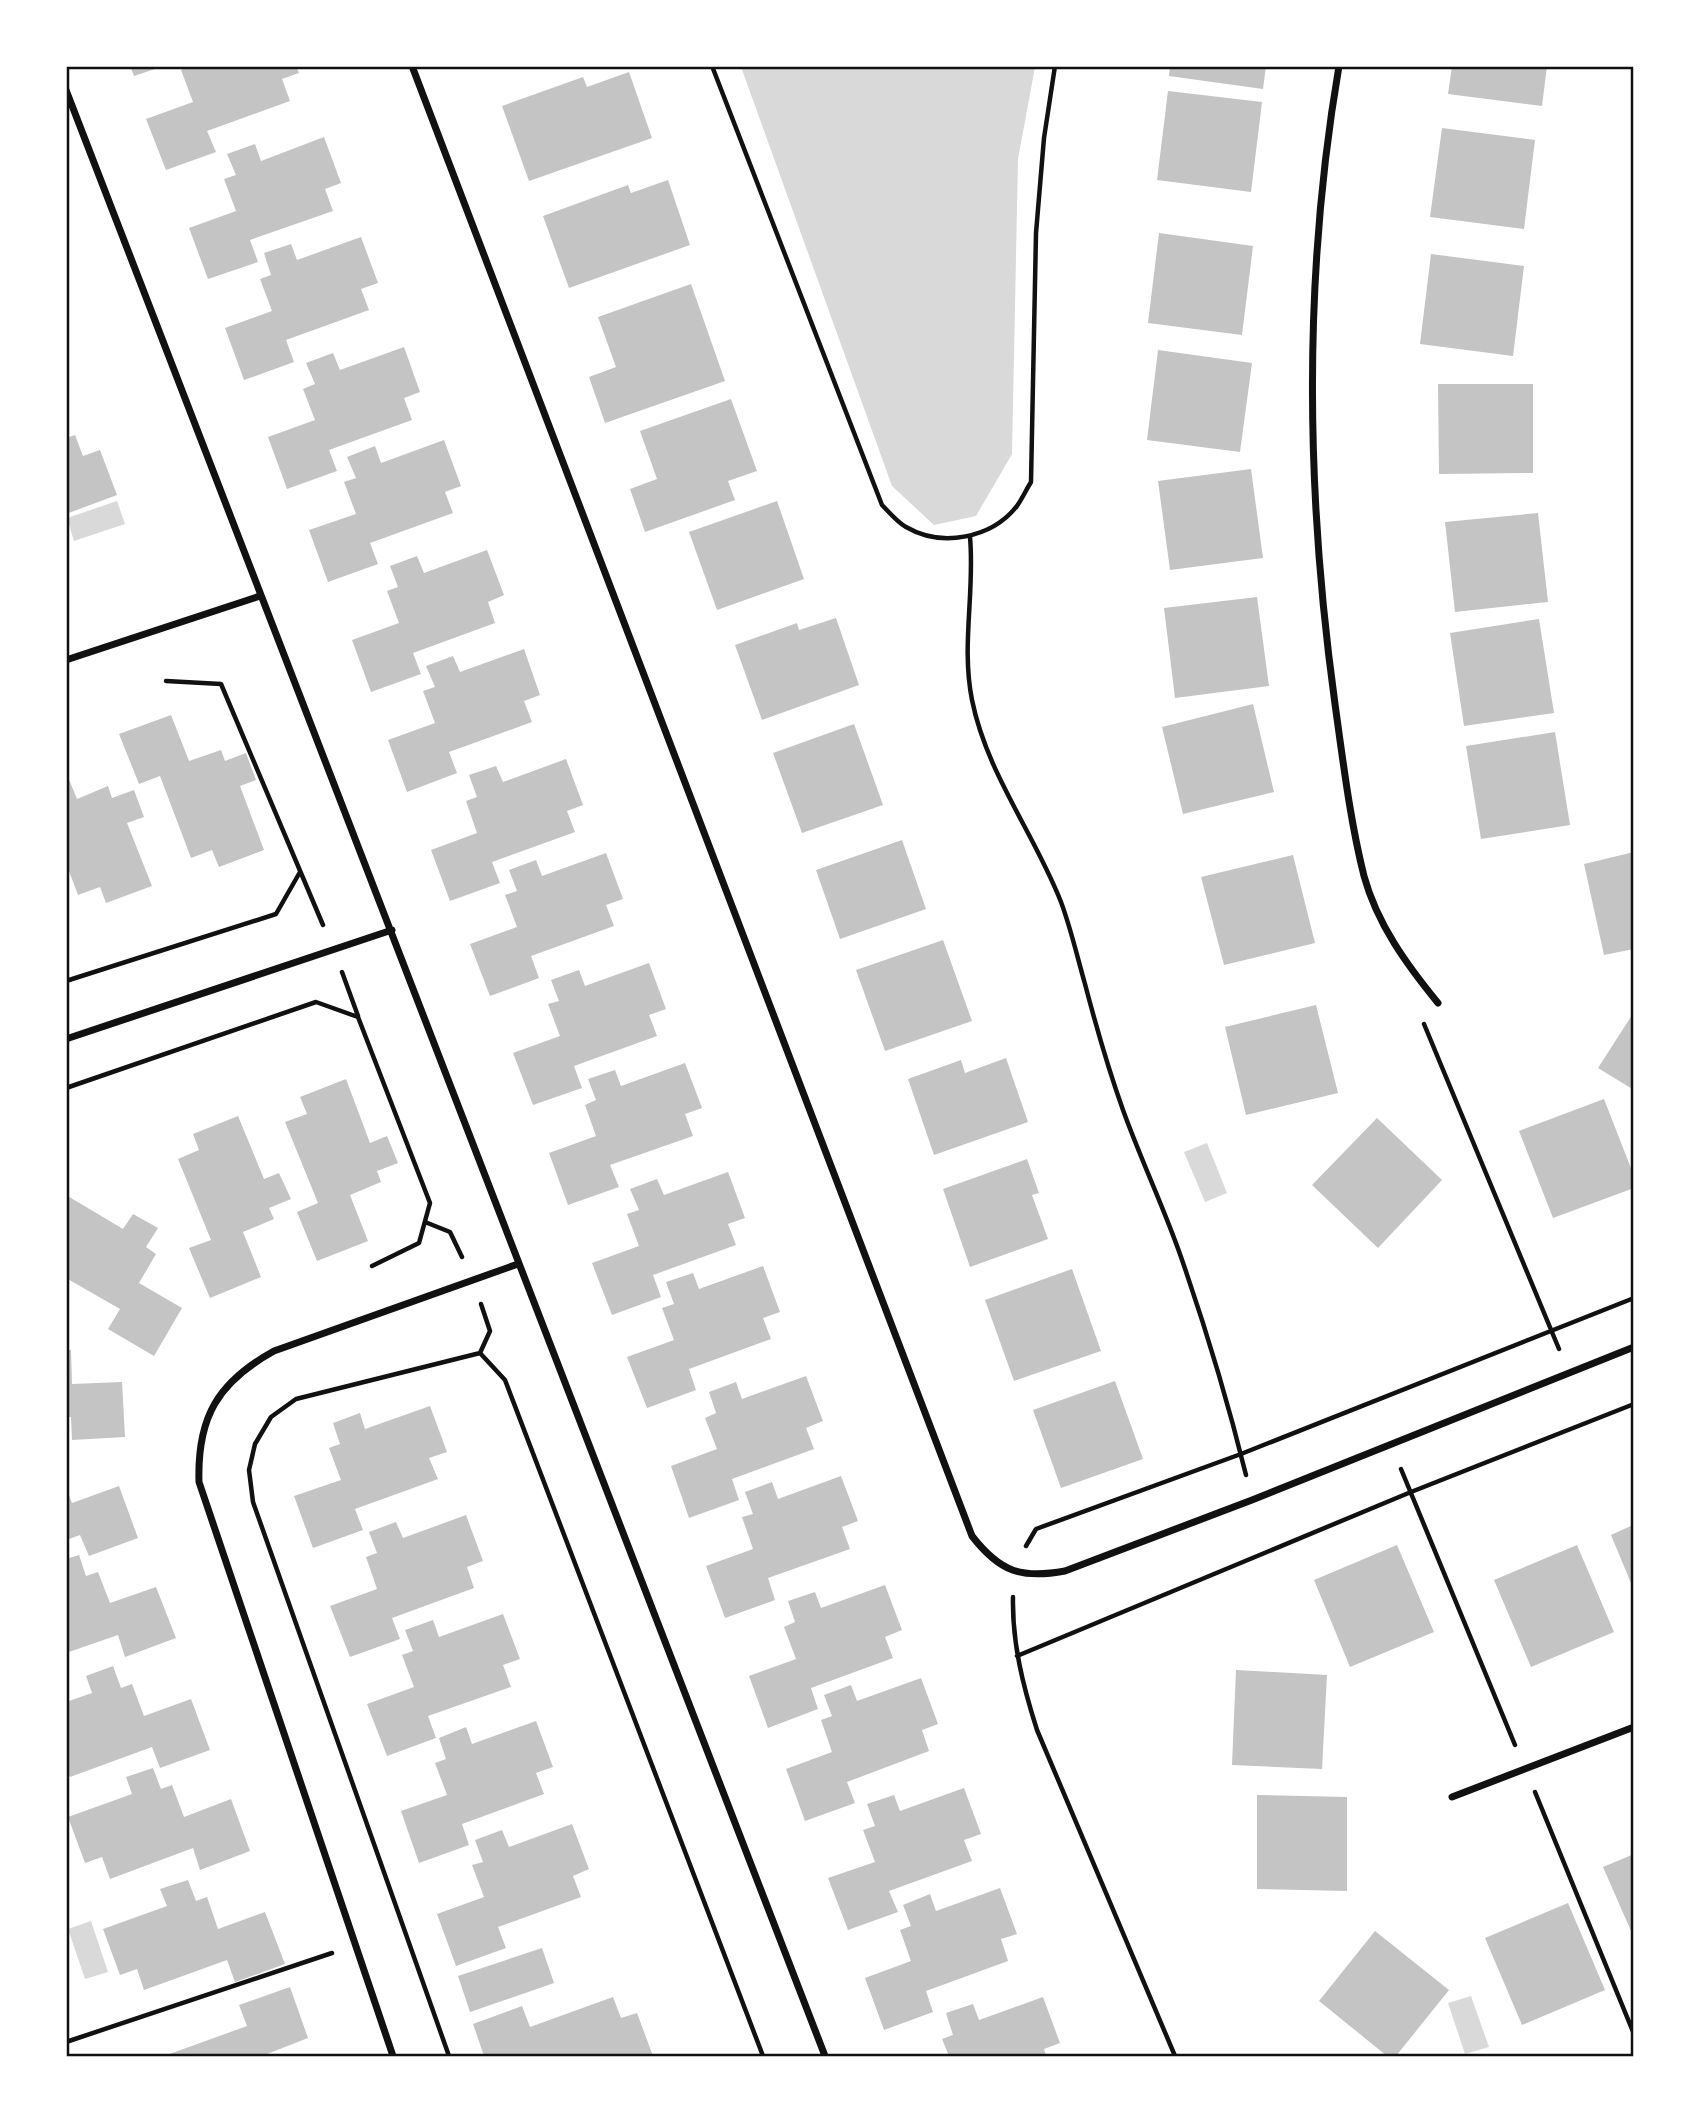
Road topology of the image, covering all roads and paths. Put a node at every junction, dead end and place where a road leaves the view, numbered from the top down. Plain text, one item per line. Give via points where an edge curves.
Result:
1 (412, 66) edge
2 (712, 66) edge
3 (1055, 66) edge
4 (1339, 66) edge
5 (66, 90) edge
6 (970, 537) junction
7 (260, 596) junction
8 (66, 660) edge
9 (166, 681) dead end
10 (301, 872) junction
11 (392, 930) junction
12 (334, 950) junction
13 (66, 981) edge
14 (1438, 1003) dead end
15 (1419, 1012) dead end
16 (358, 1017) junction
17 (66, 1039) edge
18 (66, 1088) edge
19 (425, 1223) junction
20 (517, 1264) junction
21 (372, 1266) dead end
22 (473, 1280) junction
23 (1633, 1298) edge
24 (1551, 1331) junction
25 (1633, 1347) edge
26 (480, 1353) junction
27 (1569, 1373) junction
28 (1633, 1404) edge
29 (1391, 1444) junction
30 (1241, 1454) junction
31 (1411, 1492) junction
32 (1252, 1500) junction
33 (1013, 1571) junction
34 (1017, 1656) junction
35 (1633, 1727) edge
36 (1525, 1769) junction
37 (1452, 1797) dead end
38 (356, 1945) junction
39 (1633, 2034) edge
40 (66, 2042) edge
41 (393, 2056) edge
42 (449, 2056) edge
43 (763, 2056) edge
44 (825, 2056) edge
45 (1175, 2056) edge

1 - 33 street via 972,1536 988,1557
2 - 6 path via 882,505 906,527 937,538
3 - 6 path via 1036,233 1031,482 1017,506 996,526
4 - 14 street via 1323,193 1313,409 1328,651 1343,765 1365,877 1382,922
5 - 7 street
6 - 30 path via 968,670 978,727 1061,904 1101,1045 1181,1255
7 - 8 street
7 - 11 street
9 - 10 path via 221,684
10 - 12 path
10 - 13 path via 276,914
11 - 12 street
11 - 20 street
12 - 16 path
12 - 17 street
15 - 24 path
16 - 18 path via 316,1002
16 - 19 path via 430,1203
19 - 21 path via 419,1243
19 - 22 path via 450,1232
20 - 22 street
20 - 44 street
22 - 26 path via 490,1331
22 - 38 street via 274,1351 251,1364 214,1404 198,1454 199,1482
23 - 24 path
24 - 27 path
24 - 30 path
25 - 27 street
26 - 42 path via 296,1399 271,1417 255,1444 249,1470 253,1502
26 - 43 path via 505,1380
27 - 29 street
28 - 31 path
29 - 31 path
29 - 32 street
30 - 32 path
30 - 33 path via 1036,1528
31 - 34 path
31 - 36 path
32 - 33 street via 1065,1571 1041,1576
33 - 34 path
34 - 45 path via 1037,1730
35 - 36 street
36 - 37 street
36 - 39 path
38 - 40 path
38 - 41 street

